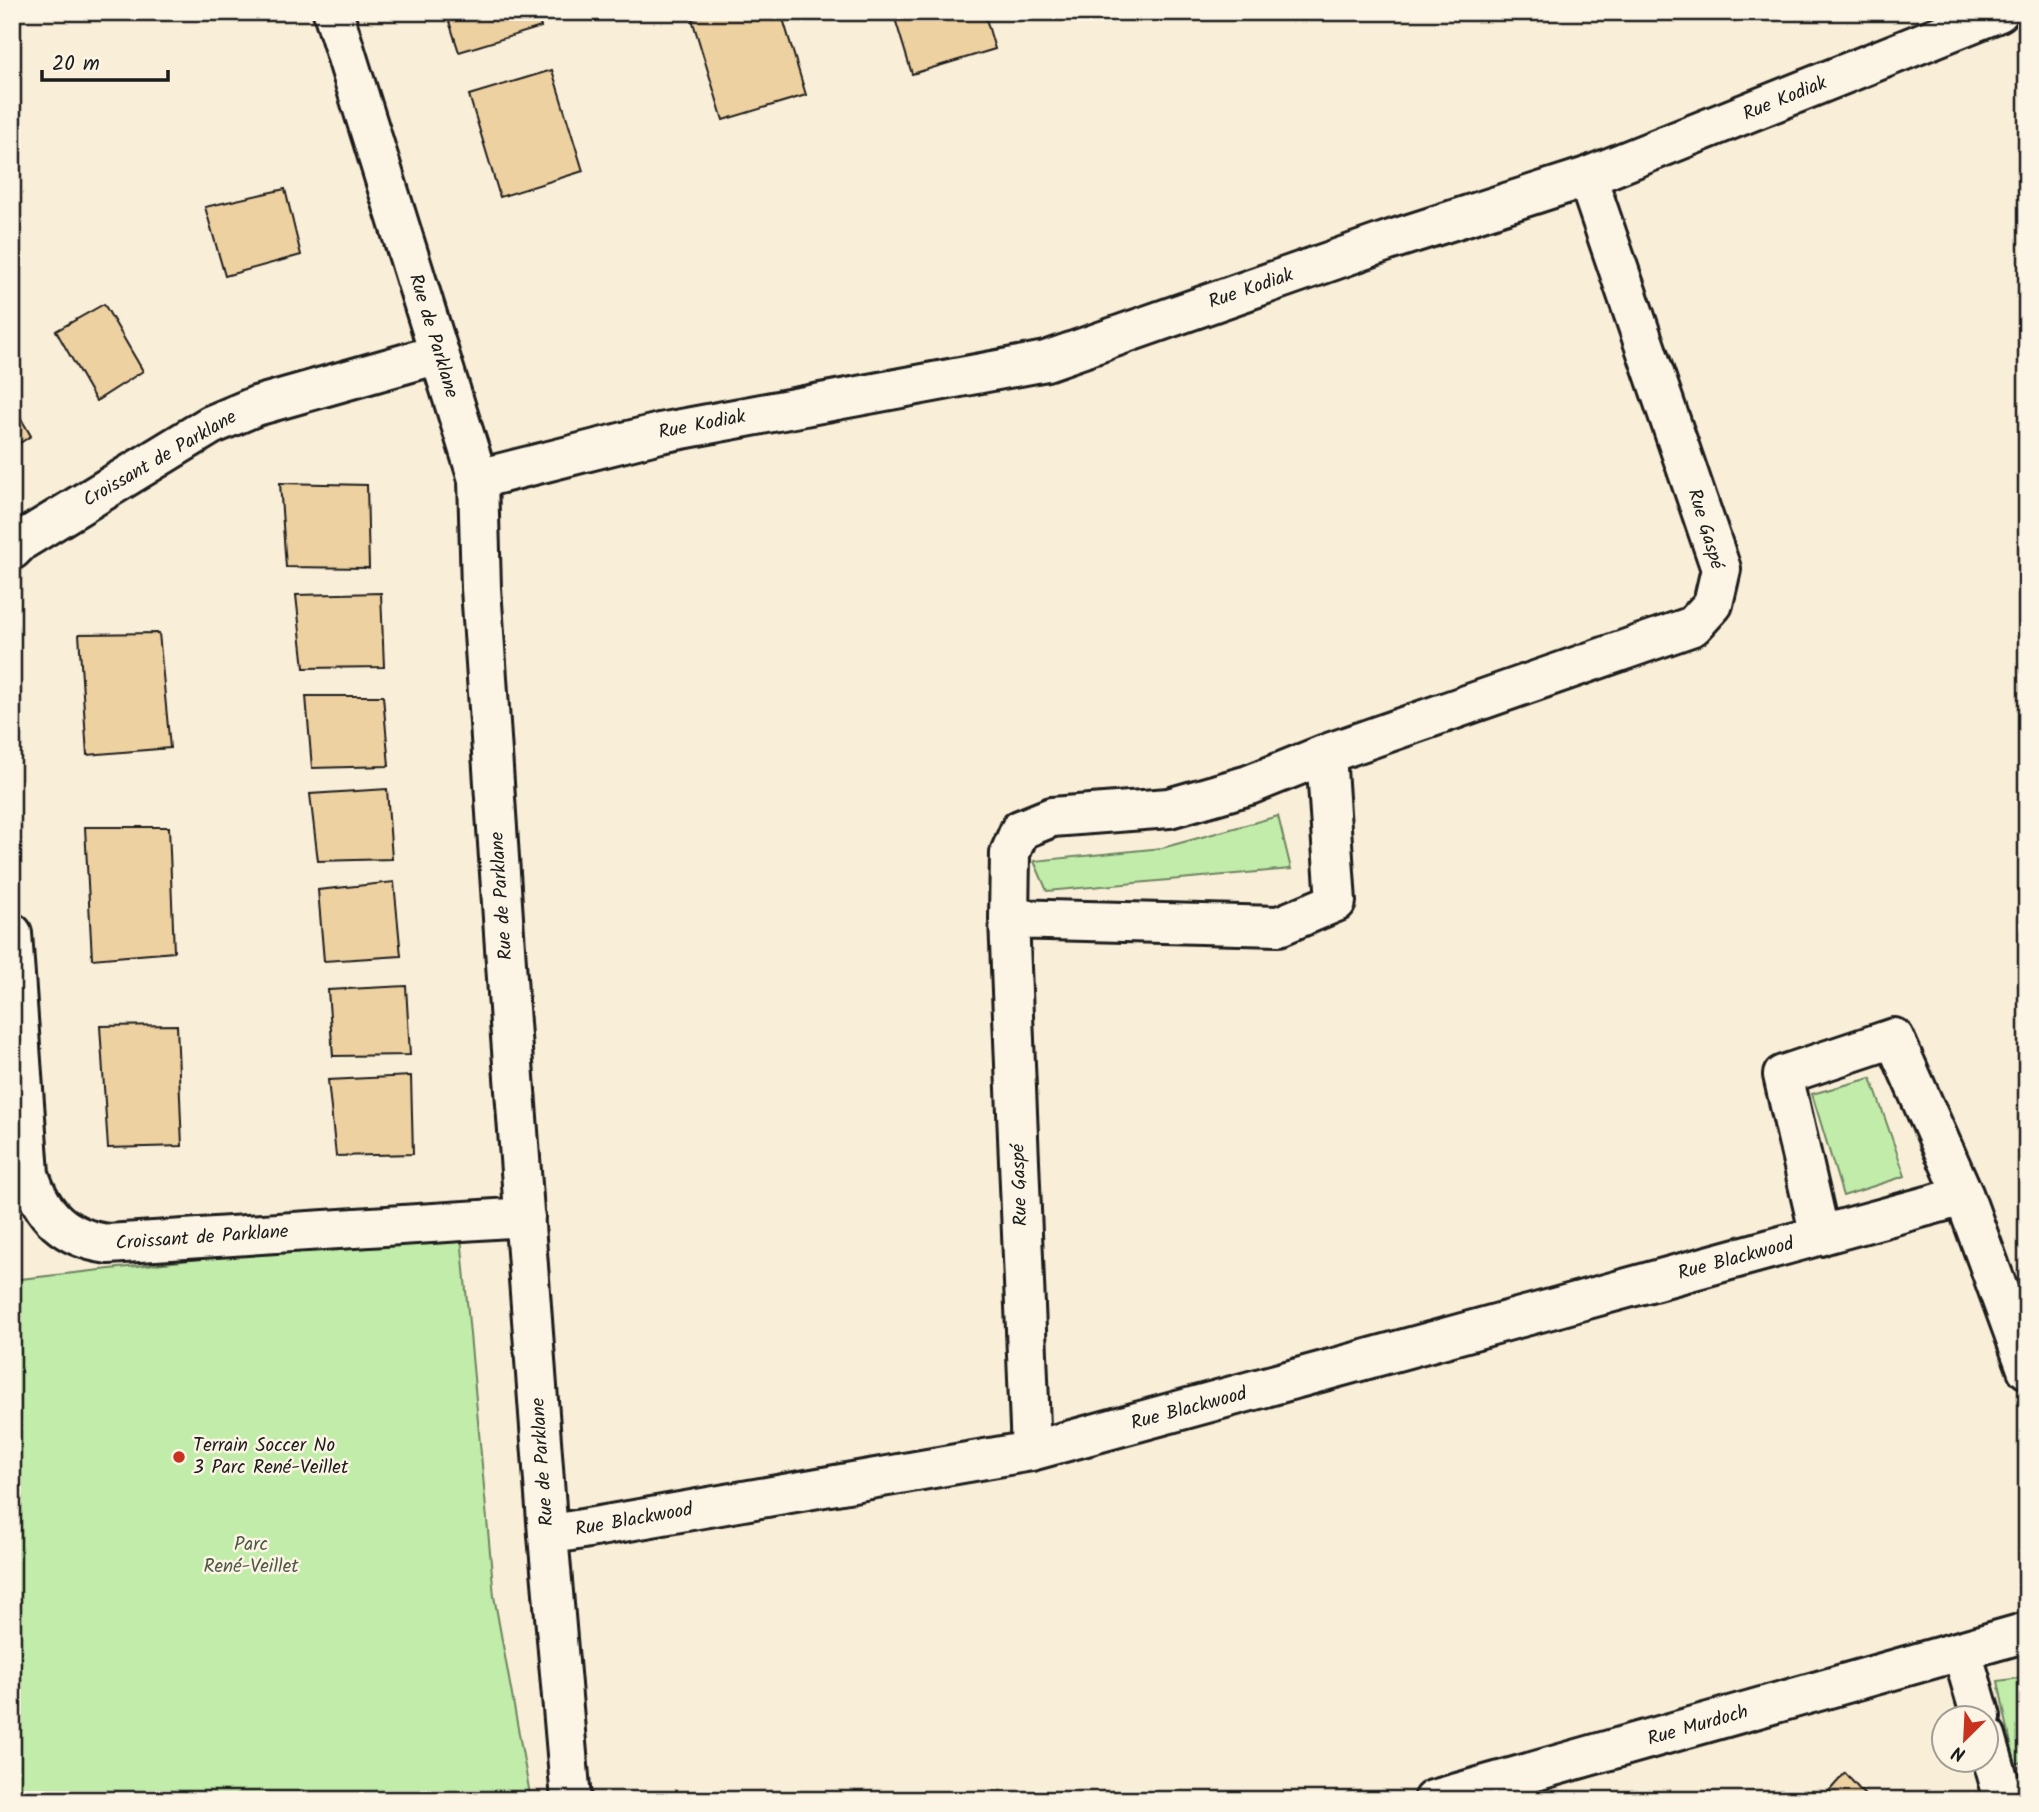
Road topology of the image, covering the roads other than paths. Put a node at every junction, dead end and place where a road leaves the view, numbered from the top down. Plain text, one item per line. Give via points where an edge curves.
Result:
1 (333, 12) edge
2 (1999, 12) edge
3 (1587, 177) junction
4 (439, 354) junction
5 (478, 479) junction
6 (12, 550) edge
7 (1326, 754) junction
8 (1009, 919) junction
9 (12, 933) edge
10 (1964, 1196) junction
11 (525, 1217) junction
12 (1820, 1236) junction
13 (2027, 1369) edge
14 (1031, 1451) junction
15 (548, 1535) junction
16 (2027, 1632) edge
17 (1962, 1652) junction
18 (1977, 1703) edge
19 (1997, 1773) edge
20 (2027, 1794) edge
21 (571, 1800) edge
22 (1433, 1800) edge

1 - 4 street, Rue de Parklane
2 - 3 street, Rue Kodiak
3 - 5 street, Rue Kodiak via 1046,361 660,433
3 - 7 street, Rue Gaspé via 1721,569 1713,604 1693,625
4 - 5 street, Rue de Parklane
4 - 6 street, Croissant de Parklane via 233,415
5 - 11 street, Rue de Parklane via 481,588
7 - 8 street, Rue Gaspé via 1249,785 1169,808 1052,817 1020,830 1010,853
7 - 8 street via 1336,902 1279,926
8 - 14 street, Rue Gaspé
9 - 11 street, Croissant de Parklane via 29,1174 44,1209 66,1230 108,1244
10 - 12 street, Rue Blackwood
10 - 12 street, Rue Blackwood via 1894,1038 1783,1075
10 - 13 street, Rue Blackwood
11 - 15 street, Rue de Parklane
12 - 14 street, Rue Blackwood
14 - 15 street, Rue Blackwood
15 - 21 street, Rue de Parklane
16 - 17 street, Rue Murdoch
17 - 18 street
17 - 22 street, Rue Murdoch
19 - 20 street via 2004,1799

